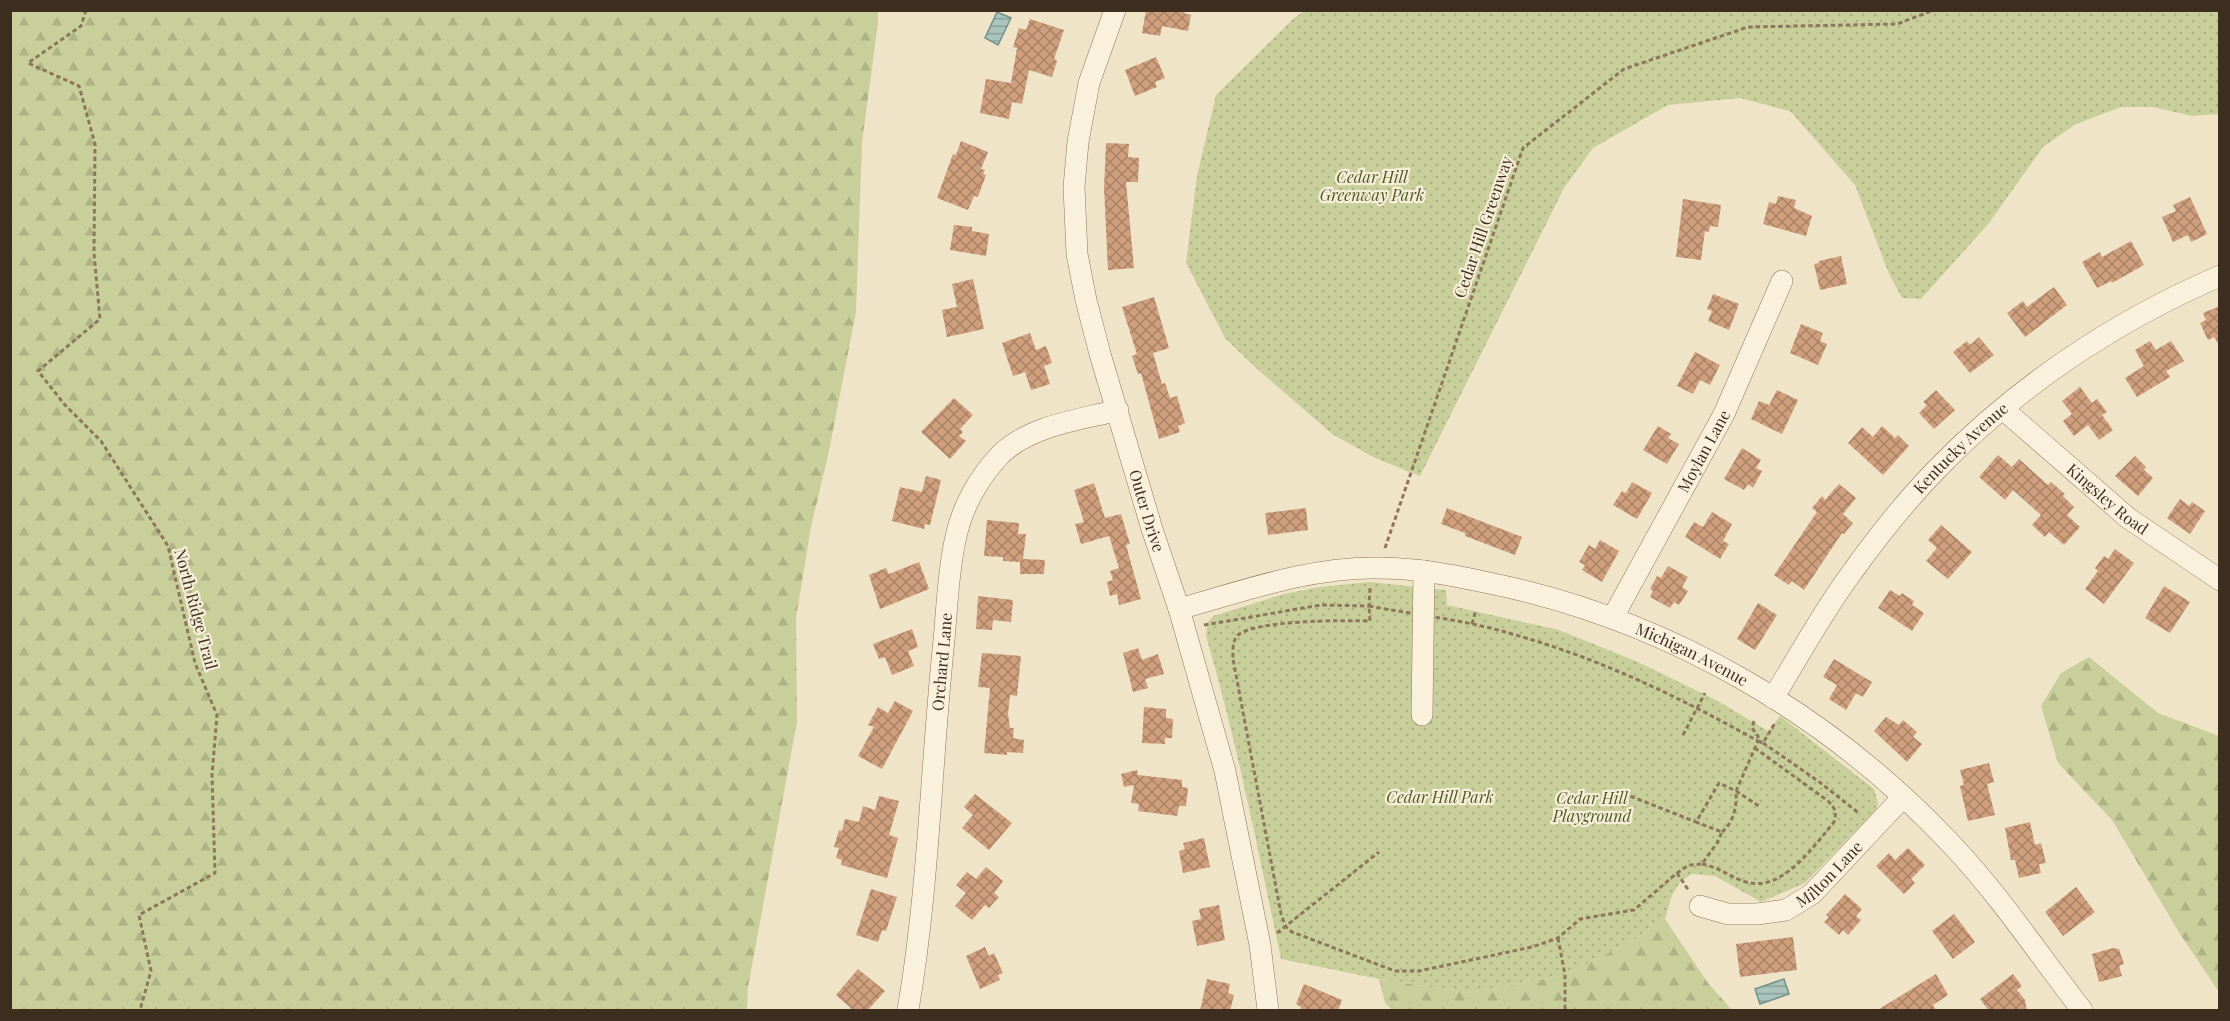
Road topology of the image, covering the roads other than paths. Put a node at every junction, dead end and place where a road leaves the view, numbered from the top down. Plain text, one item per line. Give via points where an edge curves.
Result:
1 (1116, 10) edge
2 (2220, 276) edge
3 (1782, 281) dead end
4 (1118, 410) junction
5 (2003, 410) junction
6 (1424, 571) junction
7 (2220, 580) edge
8 (1613, 617) junction
9 (1182, 619) junction
10 (1780, 702) junction
11 (1422, 715) dead end
12 (1903, 797) junction
13 (1700, 906) dead end
14 (2077, 1009) edge
15 (908, 1011) edge
16 (1268, 1011) edge

1 - 4 street, Outer Drive via 1086,96 1074,187 1077,255 1100,354
2 - 5 street, Kentucky Avenue via 2127,321
3 - 8 street, Moylan Lane via 1724,414
4 - 9 street, Outer Drive
4 - 15 street, Orchard Lane via 1024,437 988,469 975,486 963,514 950,584
5 - 7 street, Kingsley Road via 2128,518
5 - 10 street, Kentucky Avenue via 1923,484 1865,555 1833,601
6 - 8 street, Michigan Avenue via 1526,590
6 - 9 street, Michigan Avenue via 1374,568 1299,575
6 - 11 street
8 - 10 street, Michigan Avenue via 1702,656
9 - 16 street, Outer Drive via 1225,771 1259,939
10 - 12 street, Michigan Avenue
12 - 13 street, Milton Lane via 1812,894 1786,910 1728,914
12 - 14 street, Michigan Avenue via 2000,899

